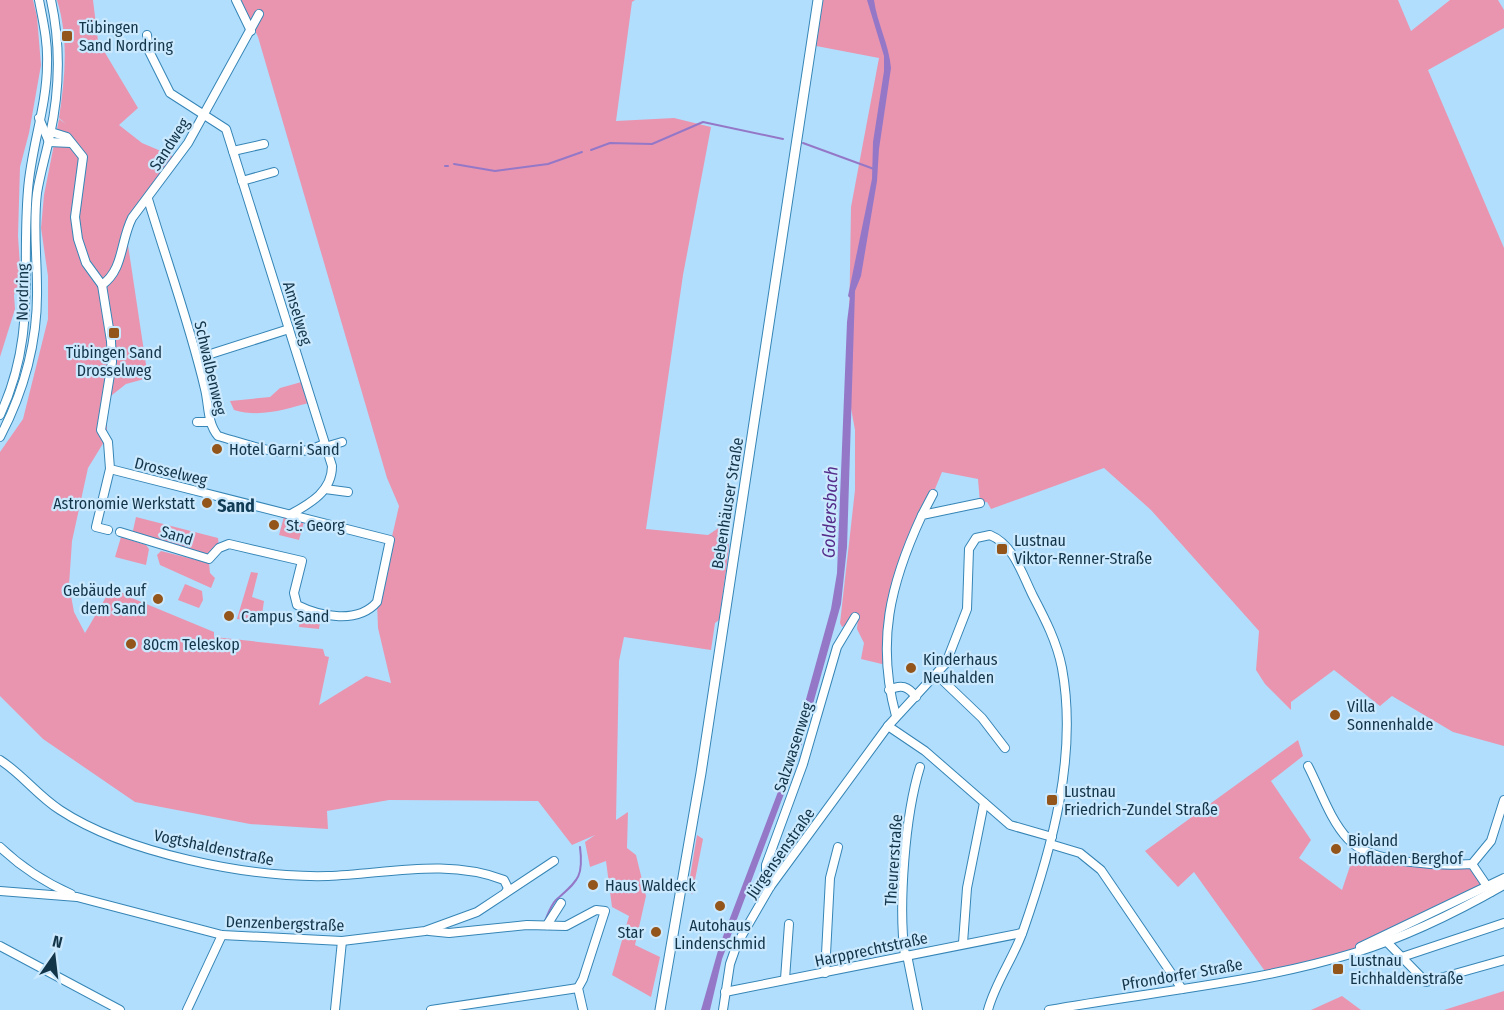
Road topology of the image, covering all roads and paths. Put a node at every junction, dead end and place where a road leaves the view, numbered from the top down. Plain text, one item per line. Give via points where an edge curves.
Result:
1 (39, 0) edge
2 (51, 0) edge
3 (236, 0) edge
4 (818, 0) edge
5 (260, 14) dead end
6 (251, 31) junction
7 (147, 35) dead end
8 (204, 114) junction
9 (39, 118) junction
10 (48, 136) junction
11 (35, 143) junction
12 (264, 144) dead end
13 (233, 151) junction
14 (274, 172) dead end
15 (242, 181) junction
16 (148, 199) junction
17 (102, 285) junction
18 (289, 329) junction
19 (198, 358) junction
20 (0, 416) edge
21 (197, 422) dead end
22 (210, 422) junction
23 (0, 437) edge
24 (342, 442) dead end
25 (324, 445) junction
26 (110, 469) junction
27 (325, 489) junction
28 (348, 492) dead end
29 (933, 494) dead end
30 (980, 503) dead end
31 (291, 514) junction
32 (922, 515) junction
33 (108, 530) dead end
34 (120, 532) dead end
35 (377, 602) joint
36 (855, 617) dead end
37 (937, 675) junction
38 (889, 690) junction
39 (916, 697) junction
40 (896, 716) junction
41 (888, 726) junction
42 (1005, 748) dead end
43 (0, 760) edge
44 (1308, 766) dead end
45 (920, 767) dead end
46 (1504, 800) edge
47 (985, 804) junction
48 (1051, 840) junction
49 (0, 847) edge
50 (838, 847) dead end
51 (554, 861) dead end
52 (1472, 864) junction
53 (1504, 878) edge
54 (45, 882) junction
55 (1504, 885) edge
56 (770, 887) junction
57 (1490, 889) junction
58 (0, 891) edge
59 (506, 892) junction
60 (44, 894) junction
61 (78, 897) junction
62 (561, 903) dead end
63 (1504, 923) edge
64 (789, 924) dead end
65 (547, 925) junction
66 (425, 931) junction
67 (1022, 933) junction
68 (222, 935) junction
69 (1385, 939) junction
70 (342, 941) junction
71 (963, 943) junction
72 (0, 945) edge
73 (906, 956) junction
74 (1402, 957) junction
75 (1504, 960) edge
76 (825, 973) junction
77 (785, 979) junction
78 (578, 988) junction
79 (1182, 989) junction
80 (725, 992) junction
81 (120, 1010) edge
82 (187, 1010) edge
83 (335, 1010) edge
84 (431, 1010) edge
85 (583, 1010) edge
86 (660, 1010) edge
87 (723, 1010) edge
88 (918, 1010) edge
89 (988, 1010) edge
90 (1049, 1010) edge

1 - 9 street, Nordring via 47,65
2 - 10 street, Nordring via 59,66
3 - 6 street
4 - 86 main road, Bebenhäuser Straße via 701,773
5 - 6 street, Sandweg
6 - 8 street, Sandweg
7 - 8 street, Amselweg via 149,51 170,93
8 - 13 street, Amselweg via 226,129
8 - 16 street, Sandweg
9 - 10 street, Nordring
9 - 11 street, Nordring
10 - 11 street
10 - 17 street, Drosselweg via 64,135 79,150 83,168 77,197 78,238 86,263
10 - 23 street, Nordring via 35,227 35,326 21,391
11 - 20 street, Nordring via 28,190 26,326 20,361
12 - 13 street
13 - 15 street, Amselweg
14 - 15 street
15 - 18 street, Amselweg
16 - 17 street, Sandweg via 127,228 116,273
16 - 19 street, Schwalbenweg
17 - 26 street, Drosselweg via 112,362 101,430 108,442
18 - 19 street
18 - 25 street, Amselweg
19 - 22 street, Schwalbenweg
21 - 22 street
22 - 25 street, Schwalbenweg via 218,436 289,454
24 - 25 street, Schwalbenweg
25 - 27 street, Amselweg via 332,466
26 - 31 street, Drosselweg
26 - 33 street via 96,527
27 - 28 street
27 - 31 street via 310,504
29 - 32 street
30 - 32 street
31 - 35 street, Drosselweg via 390,540
32 - 38 street via 890,605 885,661
34 - 35 street, Sand via 209,559 229,544 302,561 294,600 304,609 348,616 360,614
36 - 56 street, Salzwasenweg via 837,647 803,764 766,865
37 - 39 street, Jürgensenstraße
37 - 42 street via 982,718
37 - 48 street, Jürgensenstraße via 964,619 970,583 969,549 976,538 990,535 1007,544 1053,635 1062,666 1062,789
38 - 39 street via 906,687
38 - 40 street
39 - 40 street, Jürgensenstraße
40 - 41 street, Jürgensenstraße
41 - 47 street via 925,751
41 - 56 street, Jürgensenstraße
43 - 59 street, Vogtshaldenstraße via 62,811 120,840 148,848 267,874 328,876 441,868 471,871 504,880
44 - 52 street via 1346,838 1356,848 1419,864
45 - 73 street, Theurerstraße via 912,793 907,843 903,923
46 - 52 street via 1491,841
47 - 48 street via 1010,825
47 - 71 street via 966,888
48 - 67 street, Jürgensenstraße
48 - 79 street via 1080,853 1101,870
49 - 54 street
50 - 76 street via 830,878
51 - 59 street, Denzenbergstraße
52 - 57 street
53 - 57 street, Pfrondorfer Straße
54 - 60 street
54 - 61 street
55 - 57 street, Pfrondorfer Straße
56 - 80 street, Jürgensenstraße via 737,944
57 - 69 street, Pfrondorfer Straße
58 - 60 street, Denzenbergstraße
59 - 66 street, Denzenbergstraße via 477,912
60 - 61 street, Denzenbergstraße
61 - 68 street, Denzenbergstraße
62 - 65 street
63 - 74 street
64 - 77 street
65 - 66 street via 448,933
65 - 78 street via 566,926 596,910 604,911
66 - 70 street, Denzenbergstraße
67 - 71 street, Harpprechtstraße
67 - 89 street, Jürgensenstraße
68 - 70 street, Denzenbergstraße
68 - 82 street
69 - 74 street
69 - 79 street, Pfrondorfer Straße via 1319,963
70 - 83 street
71 - 73 street, Harpprechtstraße
72 - 81 street
73 - 76 street, Harpprechtstraße
73 - 88 street, Theurerstraße
74 - 75 street via 1420,978 1430,983
76 - 77 street, Harpprechtstraße
77 - 80 street, Harpprechtstraße
78 - 84 street
78 - 85 street
79 - 90 street, Pfrondorfer Straße
80 - 87 street, Jürgensenstraße

